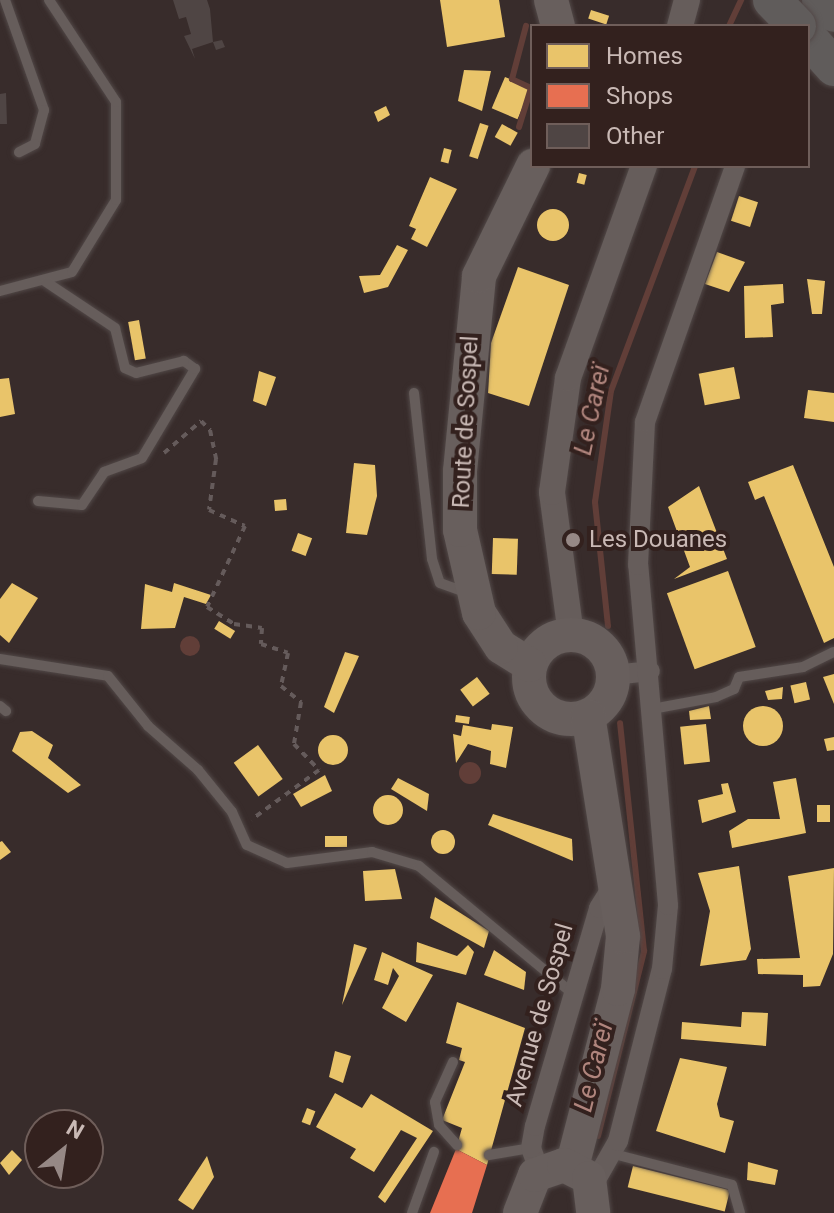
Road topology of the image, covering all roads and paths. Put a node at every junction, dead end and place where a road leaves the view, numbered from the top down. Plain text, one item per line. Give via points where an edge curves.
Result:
1 (5, 0) edge
2 (49, 0) edge
3 (551, 0) edge
4 (687, 0) edge
5 (772, 0) edge
6 (787, 0) edge
7 (821, 0) edge
8 (834, 13) edge
9 (557, 24) edge
10 (681, 24) edge
11 (780, 24) edge
12 (795, 24) edge
13 (810, 40) edge
14 (834, 67) edge
15 (19, 152) dead end
16 (532, 168) edge
17 (643, 168) edge
18 (734, 168) edge
19 (46, 282) junction
20 (0, 291) edge
21 (414, 393) dead end
22 (155, 442) junction
23 (38, 501) dead end
24 (472, 593) junction
25 (571, 635) junction
26 (834, 652) edge
27 (0, 659) edge
28 (530, 665) junction
29 (650, 671) junction
30 (613, 675) junction
31 (652, 709) junction
32 (588, 716) junction
33 (239, 829) junction
34 (617, 879) junction
35 (573, 994) junction
36 (453, 1062) dead end
37 (457, 1145) dead end
38 (434, 1152) dead end
39 (614, 1154) junction
40 (489, 1155) dead end
41 (566, 1177) edge
42 (412, 1213) edge
43 (520, 1213) edge
44 (740, 1213) edge

1 - 15 lane via 44,110 35,144
2 - 19 lane via 116,102 121,141 111,216 72,272
3 - 9 main road
4 - 10 street
5 - 12 highway, bridge
6 - 11 street
7 - 8 highway
13 - 14 highway
16 - 24 main road, Route de Sospel via 487,250 473,306 460,515
17 - 25 street via 579,338 564,400 552,492
18 - 29 street via 646,410 637,489
19 - 20 lane
19 - 22 lane via 115,328 125,368 136,373 184,361 195,369
21 - 24 lane via 432,559 450,591
22 - 23 lane via 142,458 104,472 82,505
22 - 33 path via 169,455 201,421 210,430 216,459 209,510 245,526 207,607 234,624 262,628 261,644 288,653 281,686 301,702 294,744 319,770
24 - 28 main road, Route de Sospel via 489,632
25 - 28 main road via 546,643
25 - 30 main road via 597,644
26 - 31 lane via 803,667 739,677 734,689 716,697
27 - 33 lane via 108,676 148,726 198,770
28 - 32 main road via 539,705 557,717
29 - 30 street
29 - 31 street
30 - 32 main road via 607,700
31 - 39 street via 668,905 662,969
32 - 34 main road
33 - 35 lane via 247,845 287,863 372,852 419,866
34 - 35 street, Avenue de Sospel via 599,908
34 - 41 main road via 618,989
35 - 41 street, Avenue de Sospel
36 - 37 lane via 435,1102 439,1125
38 - 42 lane
39 - 41 street
39 - 44 lane via 732,1185
40 - 41 lane
41 - 43 main road

